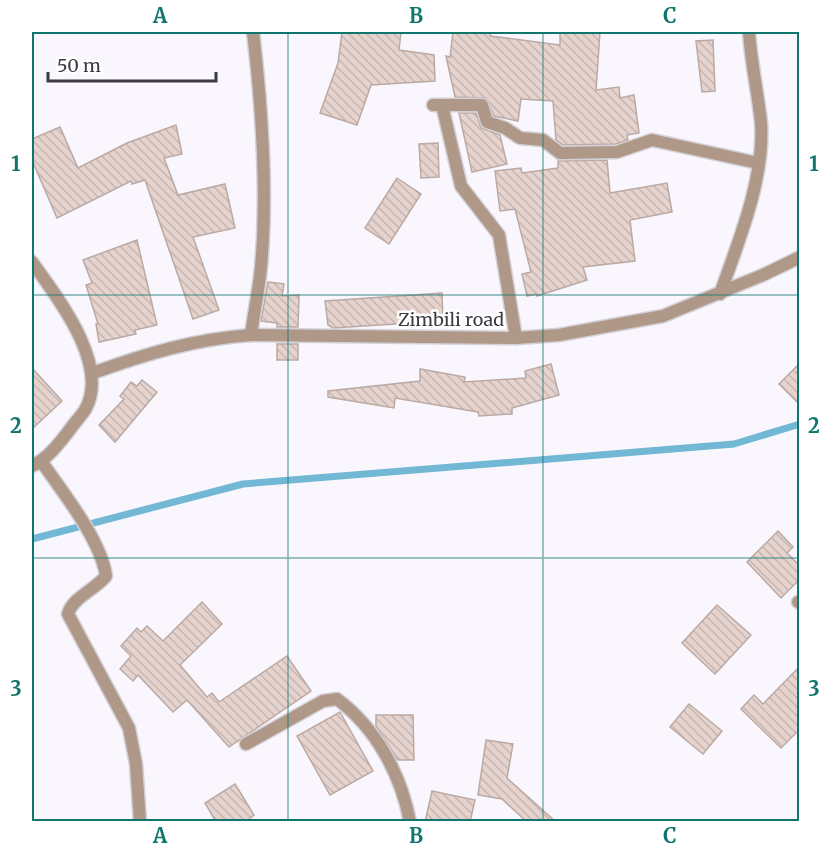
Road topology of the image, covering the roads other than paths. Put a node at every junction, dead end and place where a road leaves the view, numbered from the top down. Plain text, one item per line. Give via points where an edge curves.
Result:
1 (253, 32) edge
2 (749, 32) edge
3 (758, 163) junction
4 (800, 257) edge
5 (32, 262) edge
6 (720, 294) junction
7 (251, 335) junction
8 (516, 338) junction
9 (93, 373) junction
10 (36, 464) edge
11 (246, 744) dead end
12 (140, 822) edge
13 (410, 822) edge

1 - 7 street via 263,180 261,266
2 - 3 street via 761,124
3 - 6 street via 746,222
3 - 8 street via 652,140 617,152 560,153 543,140 520,138 487,122 482,105 438,105 461,186 499,235
4 - 6 street, Zimbili road
5 - 9 street via 72,323
6 - 8 street, Zimbili road via 663,316 569,334
7 - 8 street, Zimbili road
7 - 9 street, Zimbili road via 178,345
9 - 10 street via 86,408
10 - 12 street via 76,511 104,564 106,576 70,606 68,614 129,728
11 - 13 street via 323,701 336,699 373,734 397,776

